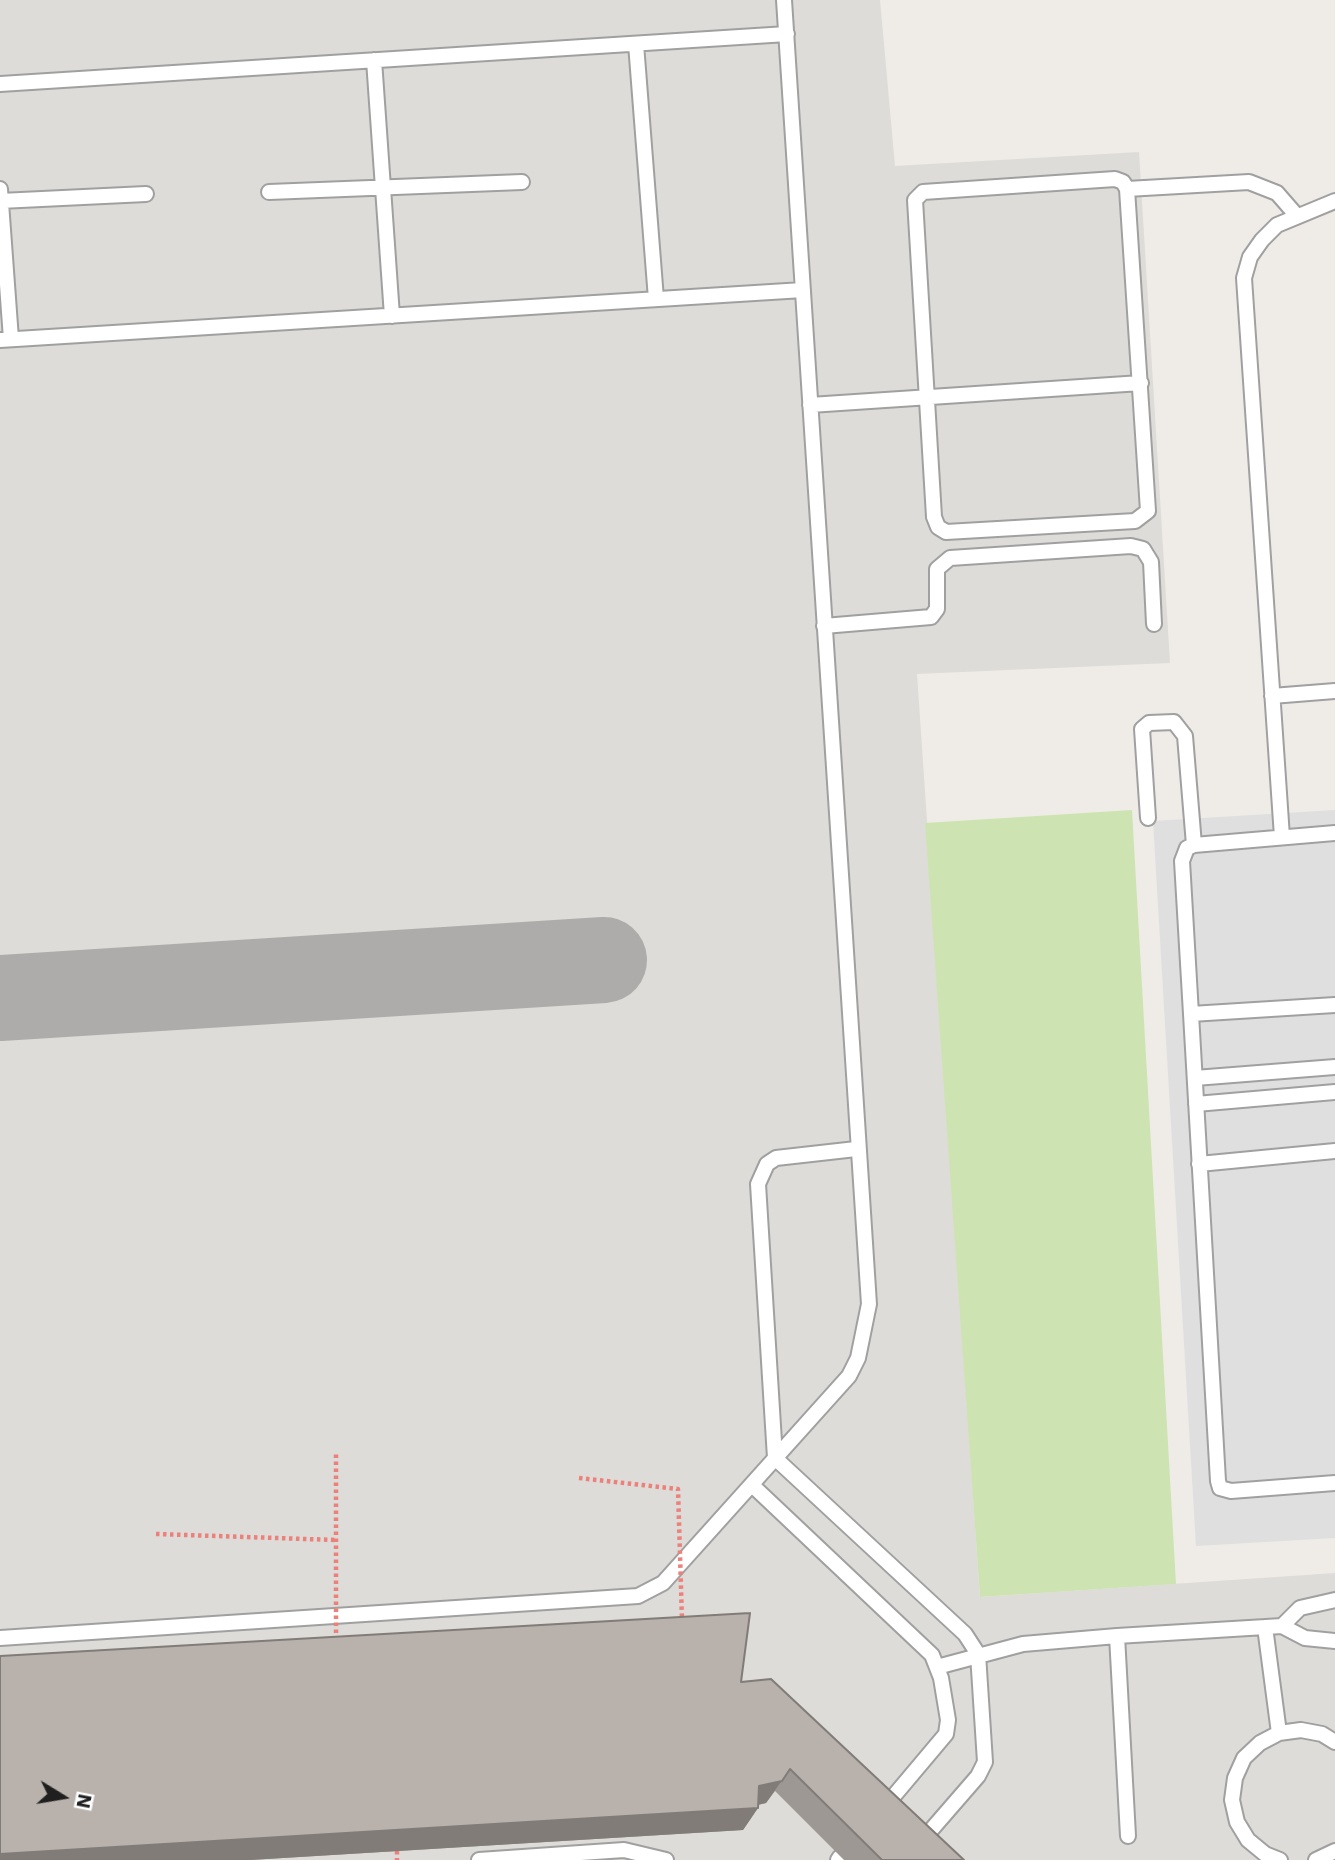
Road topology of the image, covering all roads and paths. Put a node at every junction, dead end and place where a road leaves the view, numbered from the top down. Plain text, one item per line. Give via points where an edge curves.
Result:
1 (785, 0) edge
2 (787, 34) junction
3 (636, 44) junction
4 (374, 61) junction
5 (0, 84) edge
6 (522, 182) dead end
7 (383, 187) junction
8 (0, 189) edge
9 (1127, 189) junction
10 (269, 192) dead end
11 (146, 194) dead end
12 (0, 201) edge
13 (1335, 201) edge
14 (1297, 216) junction
15 (803, 290) junction
16 (656, 299) junction
17 (392, 316) junction
18 (6, 340) edge
19 (1141, 383) junction
20 (926, 397) junction
21 (810, 405) junction
22 (1154, 624) dead end
23 (824, 626) junction
24 (1335, 691) edge
25 (1272, 695) junction
26 (1148, 818) dead end
27 (1335, 833) edge
28 (1282, 837) junction
29 (1194, 845) junction
30 (1335, 1004) edge
31 (1191, 1014) junction
32 (1335, 1067) edge
33 (1195, 1078) junction
34 (1335, 1092) edge
35 (1196, 1104) junction
36 (856, 1149) junction
37 (1335, 1151) edge
38 (1199, 1164) junction
39 (337, 1453) dead end
40 (775, 1458) junction
41 (579, 1478) dead end
42 (1335, 1483) edge
43 (751, 1485) junction
44 (156, 1534) dead end
45 (336, 1540) junction
46 (1335, 1600) edge
47 (682, 1624) edge
48 (1282, 1626) junction
49 (1265, 1627) junction
50 (1117, 1636) junction
51 (0, 1637) edge
52 (1335, 1641) edge
53 (336, 1645) edge
54 (978, 1654) junction
55 (937, 1667) junction
56 (1279, 1733) junction
57 (1335, 1742) edge
58 (876, 1816) edge
59 (1128, 1836) dead end
60 (397, 1851) edge
61 (913, 1851) edge
62 (1335, 1851) edge
63 (516, 1859) edge
64 (397, 1860) edge
65 (479, 1860) edge
66 (666, 1860) edge
67 (1280, 1860) edge
68 (1316, 1860) edge

1 - 2 lane
2 - 3 lane
2 - 15 lane
3 - 4 lane
3 - 16 lane
4 - 5 lane
4 - 7 lane
6 - 7 lane
7 - 10 lane
7 - 17 lane
8 - 12 lane
9 - 14 lane via 1249,181 1277,193
9 - 19 lane
9 - 20 lane via 1115,179 916,196
11 - 12 lane
12 - 18 lane
13 - 14 lane
14 - 25 lane via 1262,240 1250,257 1244,278
15 - 16 lane
15 - 21 lane
16 - 17 lane
17 - 18 lane
19 - 20 lane
19 - 20 lane via 1149,502 1142,518 1121,522 946,532 938,527
20 - 21 lane
21 - 23 lane
22 - 23 lane via 1151,562 1143,549 1131,546 950,558 937,569 937,609 931,617
23 - 36 lane
24 - 25 lane
25 - 28 lane
26 - 29 lane via 1142,729 1149,723 1174,722 1185,736
27 - 28 lane
28 - 29 lane
29 - 31 lane via 1187,848 1182,861
30 - 31 lane
31 - 33 lane
32 - 33 lane
33 - 35 lane
34 - 35 lane
35 - 38 lane
36 - 40 lane via 869,1304 863,1342 849,1376
36 - 40 lane via 776,1157 767,1164 758,1184
37 - 38 lane
38 - 42 lane via 1220,1488
39 - 45 path, bridge
40 - 43 lane
40 - 54 lane via 965,1634
41 - 47 path, bridge via 678,1489
43 - 51 lane via 663,1583 638,1596
43 - 55 lane via 923,1644
44 - 45 path
45 - 53 path, bridge
46 - 48 lane via 1300,1608
48 - 49 lane
48 - 52 lane via 1305,1638
49 - 50 lane
49 - 56 lane
50 - 54 lane via 1023,1644
50 - 59 lane
54 - 55 lane
54 - 61 lane via 985,1762
55 - 58 lane via 948,1720 946,1734
56 - 57 lane via 1301,1730
56 - 67 lane via 1244,1758 1232,1800 1237,1822 1248,1840
60 - 64 path
62 - 68 lane
63 - 65 lane
63 - 66 lane via 624,1850

